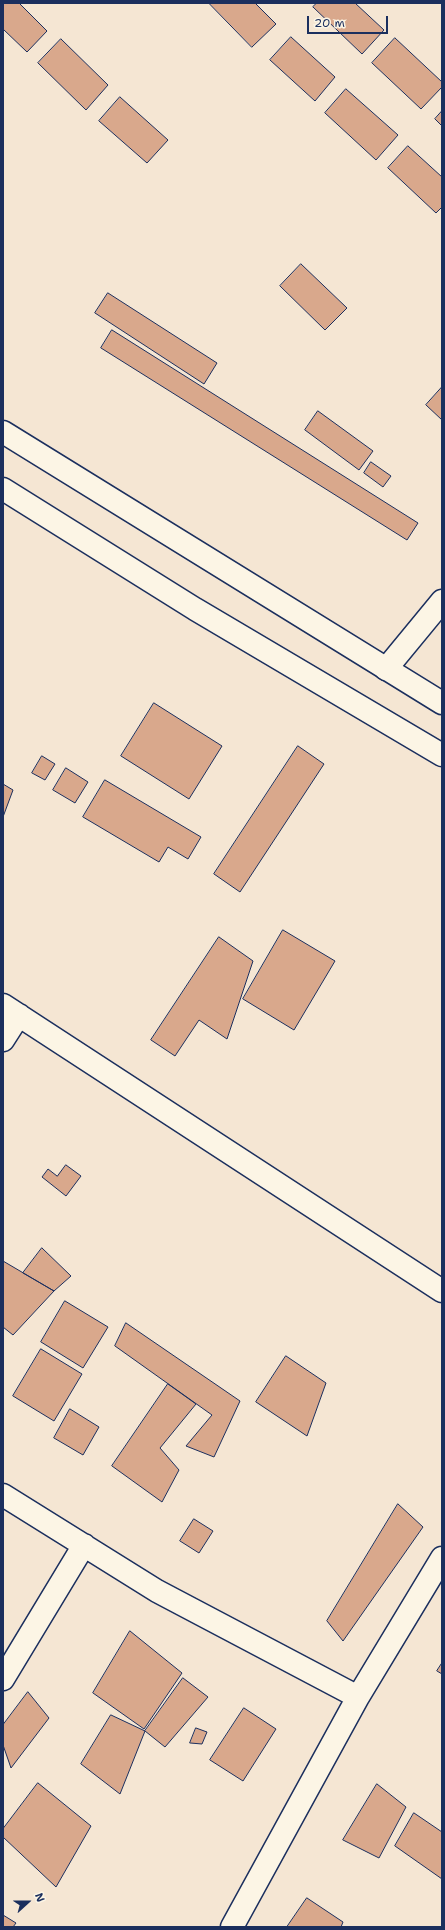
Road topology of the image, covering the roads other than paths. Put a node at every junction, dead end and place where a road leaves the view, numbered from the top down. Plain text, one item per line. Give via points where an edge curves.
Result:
1 (3, 432) edge
2 (3, 489) edge
3 (442, 601) edge
4 (386, 669) junction
5 (442, 703) edge
6 (442, 756) edge
7 (11, 1010) edge
8 (3, 1040) edge
9 (442, 1291) edge
10 (3, 1495) edge
11 (84, 1545) junction
12 (442, 1558) edge
13 (3, 1679) edge
14 (358, 1697) junction
15 (232, 1927) edge

1 - 4 street
2 - 6 street via 196,609
3 - 4 street
4 - 5 street
7 - 8 street
7 - 9 street
10 - 11 street
11 - 13 street
11 - 14 street via 157,1590
12 - 14 street
14 - 15 street

